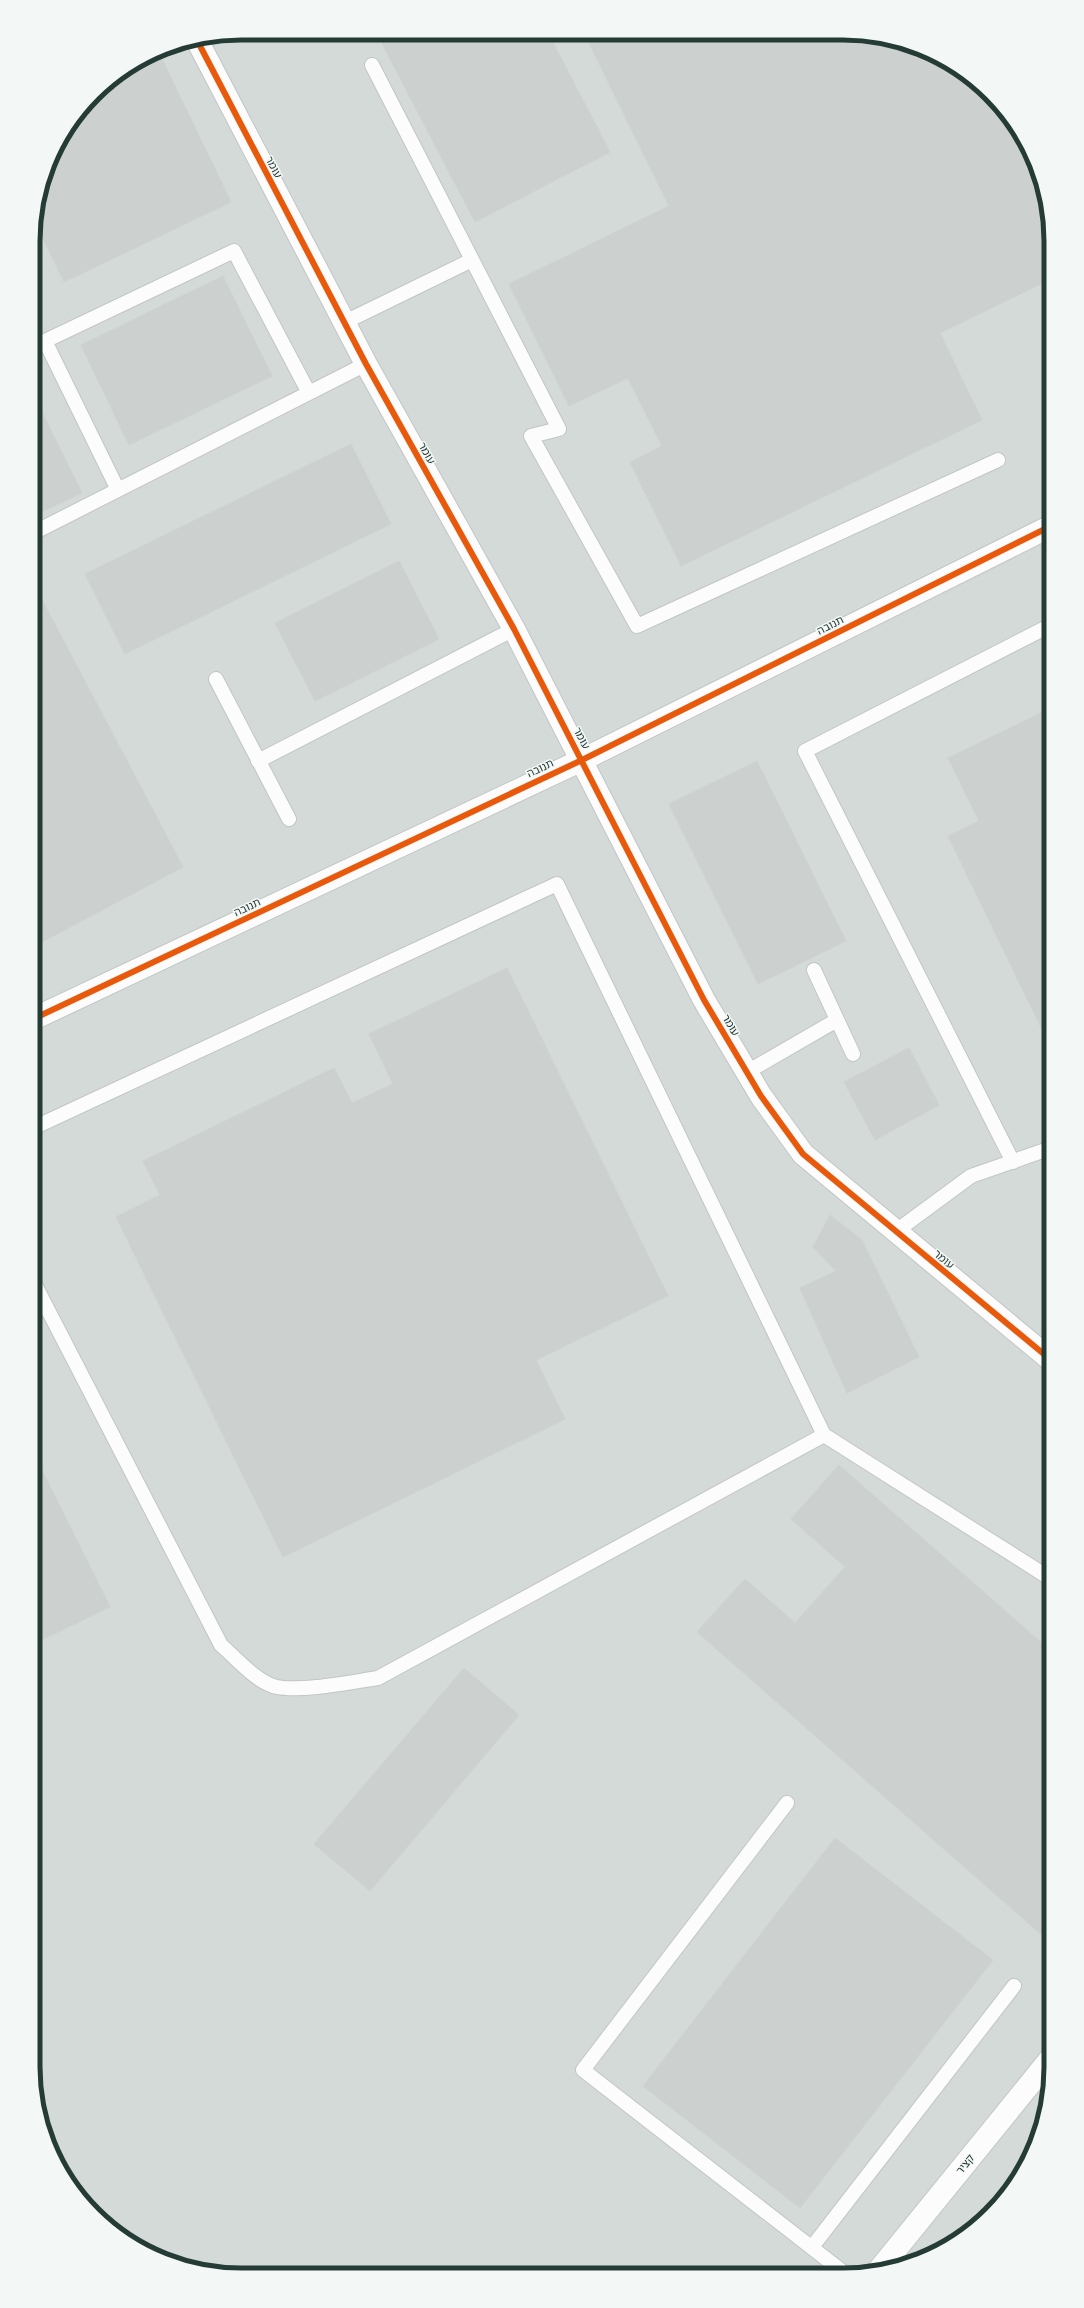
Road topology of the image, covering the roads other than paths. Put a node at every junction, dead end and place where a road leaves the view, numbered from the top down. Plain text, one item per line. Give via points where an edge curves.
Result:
1 (199, 45) edge
2 (372, 65) dead end
3 (472, 260) junction
4 (345, 322) junction
5 (366, 364) junction
6 (309, 393) junction
7 (998, 460) dead end
8 (118, 490) junction
9 (40, 529) edge
10 (1044, 529) edge
11 (514, 629) junction
12 (1044, 629) edge
13 (216, 679) dead end
14 (582, 760) junction
15 (258, 761) junction
16 (289, 819) dead end
17 (814, 970) dead end
18 (40, 1016) edge
19 (838, 1020) junction
20 (853, 1054) dead end
21 (747, 1072) junction
22 (40, 1125) edge
23 (1044, 1151) edge
24 (1013, 1162) junction
25 (895, 1232) junction
26 (40, 1295) edge
27 (1044, 1354) edge
28 (824, 1435) junction
29 (1044, 1575) edge
30 (788, 1803) dead end
31 (1014, 1986) dead end
32 (1044, 2065) edge
33 (812, 2247) junction
34 (884, 2263) edge
35 (839, 2268) edge

1 - 4 street, עומר
2 - 3 lane
3 - 4 lane
3 - 7 lane via 559,429 531,436 637,626
4 - 5 street, עומר
5 - 6 lane
5 - 11 street, עומר
6 - 8 lane
6 - 8 lane via 234,251 45,341
8 - 9 lane
10 - 14 street, תנובה
11 - 14 street, עומר
11 - 15 lane
12 - 24 lane via 805,751
13 - 15 lane
14 - 18 street, תנובה
14 - 21 street, עומר via 704,1000
15 - 16 lane
17 - 19 lane
19 - 20 lane
19 - 21 lane
21 - 25 street, עומר via 803,1154
22 - 28 lane via 556,884
23 - 24 lane
24 - 25 lane via 971,1176
25 - 27 street, עומר
26 - 28 lane via 221,1645 254,1675 277,1687 316,1687 378,1678
28 - 29 lane
30 - 33 lane via 582,2070
31 - 33 lane
32 - 34 street, קציר
33 - 35 lane

